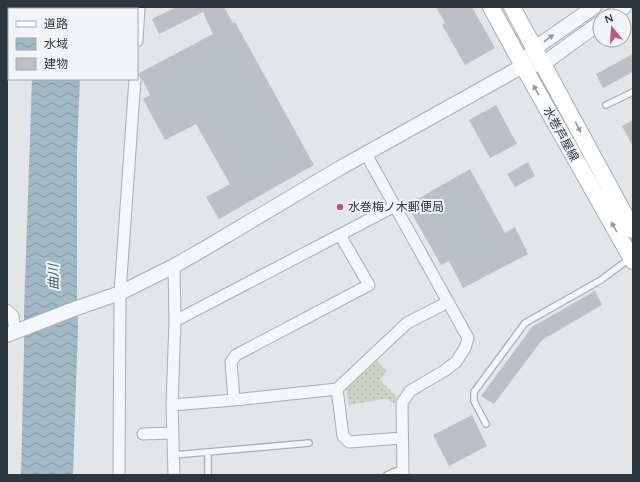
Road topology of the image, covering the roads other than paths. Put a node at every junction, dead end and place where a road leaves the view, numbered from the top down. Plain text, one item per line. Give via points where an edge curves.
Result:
1 (139, 7) edge
2 (491, 7) edge
3 (512, 7) edge
4 (594, 7) edge
5 (138, 24) edge
6 (592, 29) edge
7 (535, 48) junction
8 (543, 64) junction
9 (523, 66) junction
10 (134, 80) edge
11 (633, 92) edge
12 (606, 106) dead end
13 (366, 154) junction
14 (395, 206) junction
15 (633, 230) edge
16 (340, 235) junction
17 (632, 258) edge
18 (174, 266) junction
19 (120, 293) junction
20 (448, 302) junction
21 (7, 310) edge
22 (175, 321) junction
23 (14, 332) edge
24 (337, 388) junction
25 (234, 400) junction
26 (172, 405) junction
27 (486, 424) dead end
28 (173, 433) junction
29 (143, 434) dead end
30 (402, 438) junction
31 (309, 443) dead end
32 (208, 452) junction
33 (174, 455) junction
34 (403, 472) edge
35 (119, 475) edge
36 (174, 475) edge
37 (208, 475) edge
38 (387, 475) edge

1 - 5 street
2 - 9 main road, 水巻芦屋線
3 - 7 main road, 水巻芦屋線
7 -> 4 street
6 - 8 street
7 - 8 main road, 水巻芦屋線
7 - 9 street
8 - 9 street
8 -> 15 main road, 水巻芦屋線
9 - 13 street
17 -> 9 main road, 水巻芦屋線
10 - 19 street
11 - 12 lane
13 - 14 street
13 - 18 street
14 - 16 street
14 - 20 street
16 - 22 street
16 - 25 street via 369,286 236,355 231,362
17 - 27 lane via 601,280 525,323 474,392 474,401
18 - 19 street
18 - 22 street
19 - 23 street
19 - 35 street
20 - 24 street via 407,323
20 - 30 street via 468,338 465,348 456,362 410,391 402,403
21 - 23 street via 13,316
22 - 26 street
24 - 25 street
24 - 30 street via 343,436 349,442
25 - 26 street
26 - 28 street
28 - 29 street
28 - 33 street
30 - 34 street
31 - 32 lane
32 - 33 lane
32 - 37 lane
33 - 36 street
34 - 38 lane

